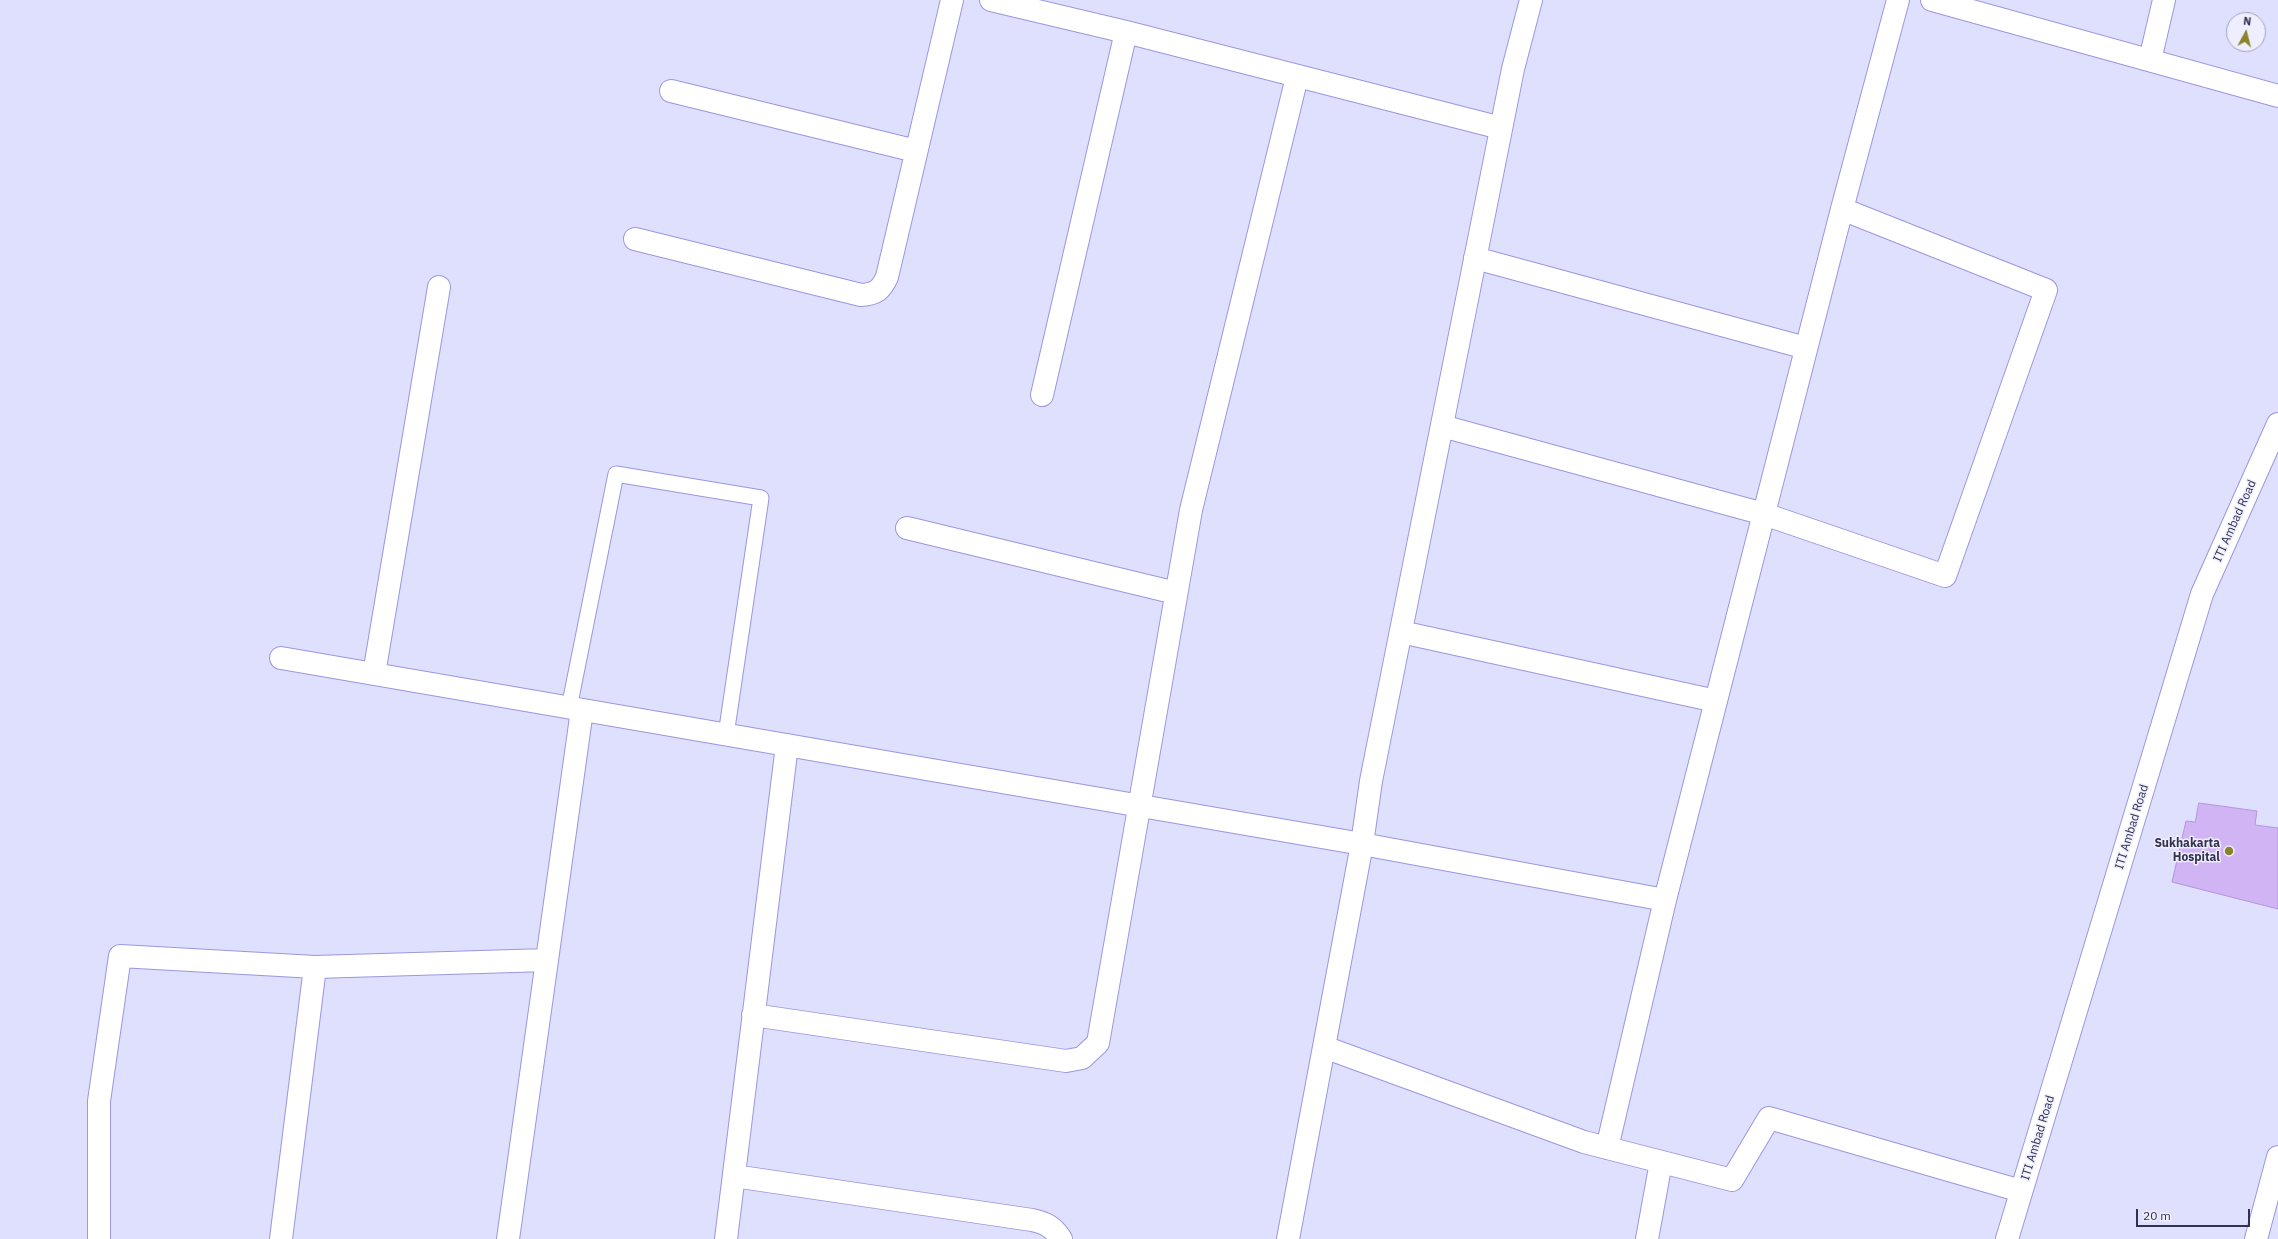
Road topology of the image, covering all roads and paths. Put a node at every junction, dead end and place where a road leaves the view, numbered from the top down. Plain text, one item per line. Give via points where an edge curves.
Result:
1 (952, 0) edge
2 (990, 0) edge
3 (1531, 0) edge
4 (1898, 0) edge
5 (1932, 0) edge
6 (2164, 0) edge
7 (1126, 32) junction
8 (2150, 60) junction
9 (1297, 77) junction
10 (671, 90) dead end
11 (2278, 96) edge
12 (1501, 128) junction
13 (916, 151) junction
14 (1842, 209) junction
15 (635, 239) dead end
16 (1475, 258) junction
17 (438, 287) dead end
18 (1806, 348) junction
19 (1042, 395) dead end
20 (2278, 424) edge
21 (1442, 426) junction
22 (1764, 514) junction
23 (906, 528) dead end
24 (1176, 593) junction
25 (1401, 632) junction
26 (281, 658) dead end
27 (374, 674) junction
28 (1716, 701) junction
29 (576, 709) junction
30 (726, 735) junction
31 (787, 745) junction
32 (1138, 806) junction
33 (1362, 844) junction
34 (1665, 900) junction
35 (547, 960) junction
36 (315, 968) junction
37 (753, 1015) junction
38 (1324, 1047) junction
39 (1607, 1148) junction
40 (2278, 1157) edge
41 (1661, 1162) junction
42 (734, 1176) junction
43 (2022, 1191) junction
44 (99, 1239) edge
45 (281, 1239) edge
46 (508, 1239) edge
47 (726, 1239) edge
48 (1061, 1239) edge
49 (1288, 1239) edge
50 (1647, 1239) edge
51 (2007, 1239) edge
52 (2256, 1239) edge

1 - 13 street
2 - 7 street
3 - 12 street
4 - 14 street
5 - 8 street
6 - 8 street
7 - 9 street
7 - 19 street
8 - 11 street
9 - 12 street
9 - 24 street via 1192,510
10 - 13 street
12 - 16 street
13 - 15 street via 887,277 882,287 874,294 861,295
14 - 18 street
14 - 22 street via 2046,290 1945,576
16 - 18 street
16 - 21 street
17 - 27 street
18 - 22 street
20 - 43 street, ITI Ambad Road via 2202,594
21 - 22 street
21 - 25 street
22 - 28 street
23 - 24 street
24 - 32 street
25 - 28 street
25 - 33 street via 1371,781
26 - 27 street
27 - 29 street
28 - 34 street
29 - 30 street
29 - 30 lane via 616,474 761,498
29 - 35 street
30 - 31 street
31 - 32 street
31 - 37 street
32 - 33 street
32 - 37 street via 1101,1031 1098,1043 1082,1058 1066,1061
33 - 34 street
33 - 38 street
34 - 39 street
35 - 36 street
35 - 46 street
36 - 44 street via 120,956 98,1101
36 - 45 street
37 - 42 street
38 - 39 street via 1584,1142
38 - 49 street
39 - 41 street
40 - 52 street
41 - 43 street via 1732,1180 1769,1118
41 - 50 street
42 - 47 street
42 - 48 street via 1032,1220 1045,1223
43 - 51 street, ITI Ambad Road

